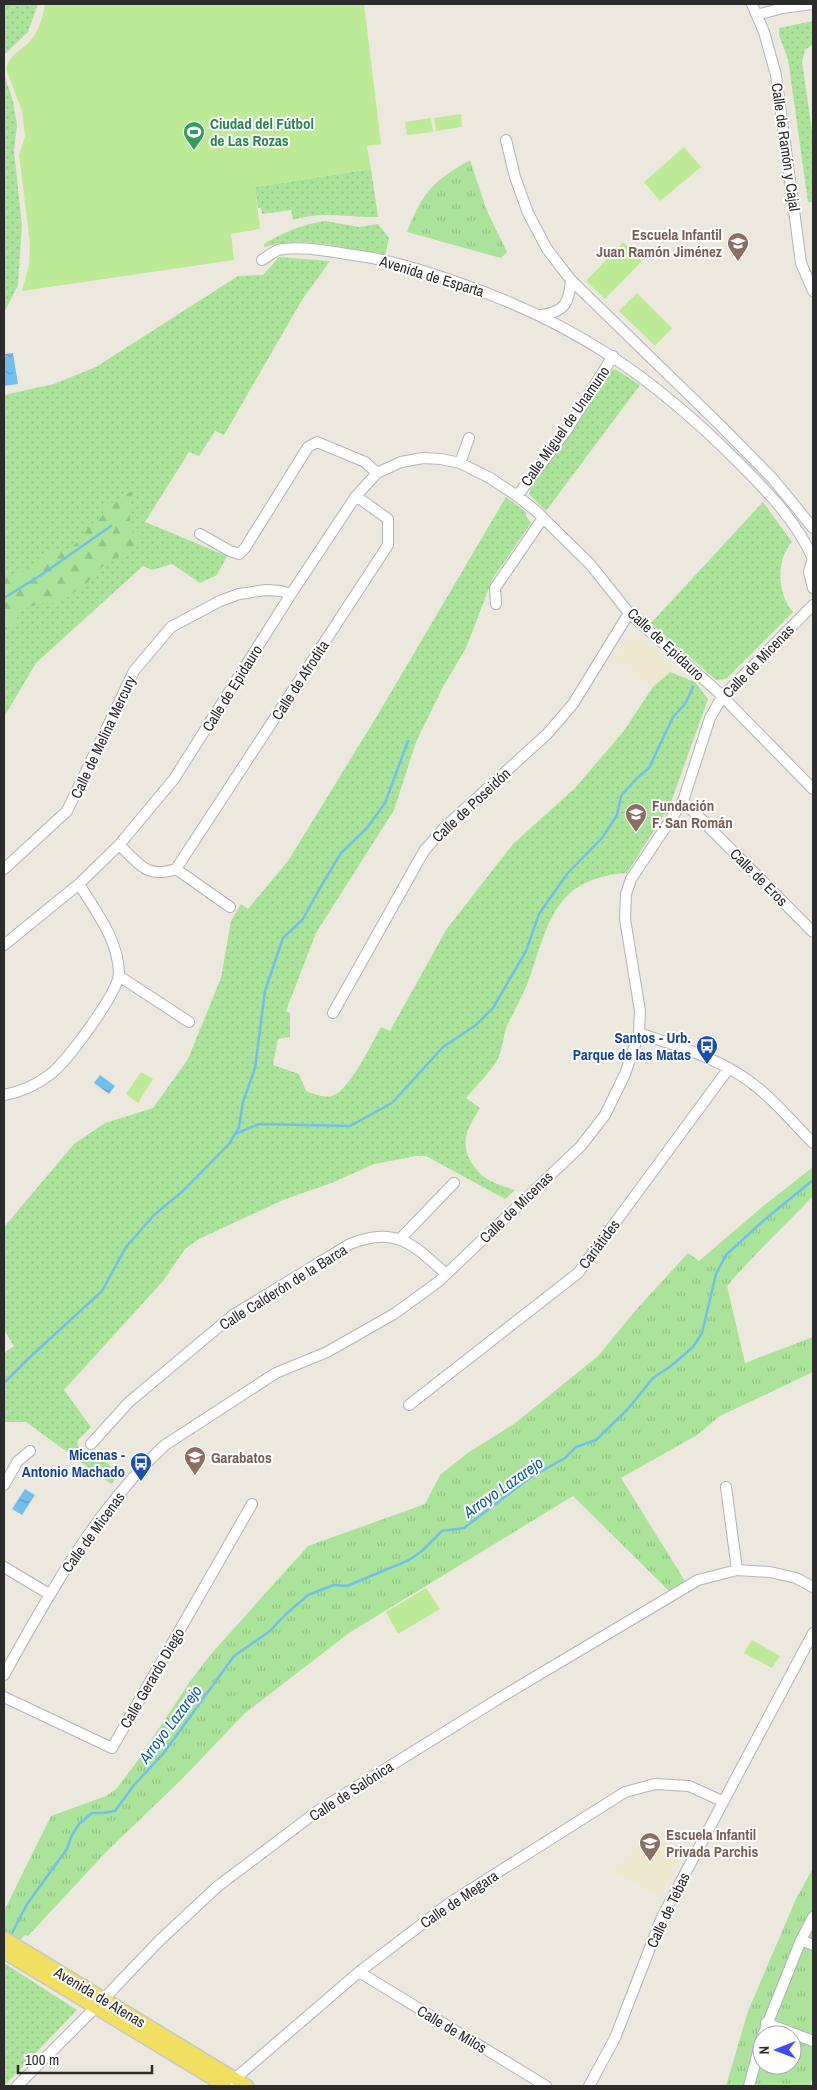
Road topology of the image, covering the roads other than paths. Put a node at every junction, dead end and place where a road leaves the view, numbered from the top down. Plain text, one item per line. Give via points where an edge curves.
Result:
1 (752, 4) edge
2 (812, 4) edge
3 (757, 15) junction
4 (506, 140) dead end
5 (262, 260) dead end
6 (570, 280) junction
7 (813, 291) edge
8 (540, 315) junction
9 (613, 356) junction
10 (663, 370) junction
11 (652, 383) junction
12 (469, 438) dead end
13 (460, 463) junction
14 (377, 473) junction
15 (356, 496) junction
16 (517, 496) junction
17 (543, 518) junction
18 (813, 528) edge
19 (200, 534) dead end
20 (813, 558) edge
21 (813, 588) edge
22 (290, 594) junction
23 (496, 604) dead end
24 (813, 605) edge
25 (630, 613) junction
26 (722, 696) junction
27 (813, 789) edge
28 (683, 801) junction
29 (119, 846) junction
30 (4, 869) edge
31 (176, 869) junction
32 (79, 884) junction
33 (230, 907) dead end
34 (813, 932) edge
35 (4, 945) edge
36 (119, 976) junction
37 (333, 1013) dead end
38 (189, 1022) dead end
39 (639, 1033) junction
40 (729, 1068) junction
41 (4, 1095) edge
42 (813, 1143) edge
43 (454, 1182) dead end
44 (400, 1239) junction
45 (446, 1274) junction
46 (409, 1404) dead end
47 (91, 1444) dead end
48 (30, 1451) dead end
49 (4, 1486) edge
50 (726, 1487) dead end
51 (252, 1504) dead end
52 (4, 1567) edge
53 (737, 1570) junction
54 (813, 1587) edge
55 (49, 1594) junction
56 (813, 1633) edge
57 (4, 1675) edge
58 (4, 1697) edge
59 (722, 1801) junction
60 (813, 1917) edge
61 (4, 1938) edge
62 (800, 1940) junction
63 (813, 1945) edge
64 (4, 1952) edge
65 (358, 1972) junction
66 (99, 2004) junction
67 (766, 2023) joint
68 (813, 2041) edge
69 (229, 2084) edge
70 (17, 2086) edge
71 (247, 2086) edge
72 (546, 2086) edge
73 (589, 2086) edge

1 - 3 street, Calle de Ramón y Cajal
2 - 3 street
3 - 7 street, Calle de Ramón y Cajal via 776,74 801,263
4 - 6 street via 528,213 547,249
5 - 8 street, Avenida de Esparta via 277,250 310,249 393,261 492,294
6 - 8 street via 569,297 563,308 554,314
6 - 10 street
8 - 9 street, Avenida de Esparta
9 - 11 street, Avenida de Esparta
9 - 16 street, Calle Miguel de Unamuno via 566,431
10 - 11 street via 662,377
10 - 18 street via 773,479
11 - 20 street, Avenida de Esparta via 706,430 762,486 806,542
12 - 13 street
13 - 14 street, Calle de Epidauro via 423,458 401,462
13 - 16 street, Calle de Epidauro
14 - 15 street, Calle de Epidauro
14 - 19 street via 365,462 317,442 308,447 239,554
15 - 22 street, Calle de Epidauro
15 - 31 street, Calle de Afrodita via 388,519 388,545
16 - 17 street, Calle de Epidauro
17 - 23 street via 495,588
17 - 25 street, Calle de Epidauro via 590,564
20 - 21 street via 810,572
22 - 29 street, Calle de Epidauro via 174,779
22 - 30 street, Calle de Melina Mercury via 266,590 239,594 220,600 171,627 134,671 67,811
24 - 26 street, Calle de Micenas
25 - 26 street, Calle de Epidauro
25 - 37 street, Calle de Poseidón via 573,704 547,734 424,850
26 - 27 street, Calle de Epidauro
26 - 28 street, Calle de Micenas via 710,718
28 - 34 street, Calle de Eros
28 - 39 street, Calle de Micenas via 637,869 626,894 625,919 640,1011
29 - 31 street via 149,872 163,874
29 - 32 street, Calle de Epidauro
31 - 33 street
32 - 35 street, Calle de Epidauro
32 - 36 street via 109,933 117,955
36 - 38 street
36 - 41 street via 108,1000 67,1059 51,1074 19,1092
39 - 40 street
39 - 45 street, Calle de Micenas via 625,1074 605,1115 581,1146
40 - 42 street via 758,1088
40 - 46 street, Cariátides via 578,1273
43 - 44 street
44 - 45 street, Calle Calderón de la Barca via 417,1248
44 - 47 street, Calle Calderón de la Barca via 371,1238 350,1244 233,1315 129,1402
45 - 55 street, Calle de Micenas via 394,1314 327,1352 276,1373 165,1445 111,1505
48 - 49 street via 18,1461
50 - 53 street
51 - 58 street, Calle Gerardo Diego via 112,1748
52 - 55 street
53 - 54 street, Calle de Salónica via 770,1572 796,1578
53 - 66 street, Calle de Salónica via 698,1580 319,1810 218,1886
55 - 57 street, Calle de Micenas
56 - 59 street, Calle de Tebas
59 - 65 street, Calle de Megara via 689,1786 655,1784 626,1792 451,1902
59 - 73 street, Calle de Tebas via 662,1917 615,2038
60 - 62 street
61 - 66 main road, Avenida de Atenas
62 - 63 street
62 - 67 street
64 - 66 main road, Avenida de Atenas
65 - 69 street, Calle de Megara
65 - 72 street, Calle de Milos
66 - 69 main road, Avenida de Atenas
66 - 70 street, Calle de Salónica
67 - 68 street
69 - 71 main road, Avenida de Atenas

